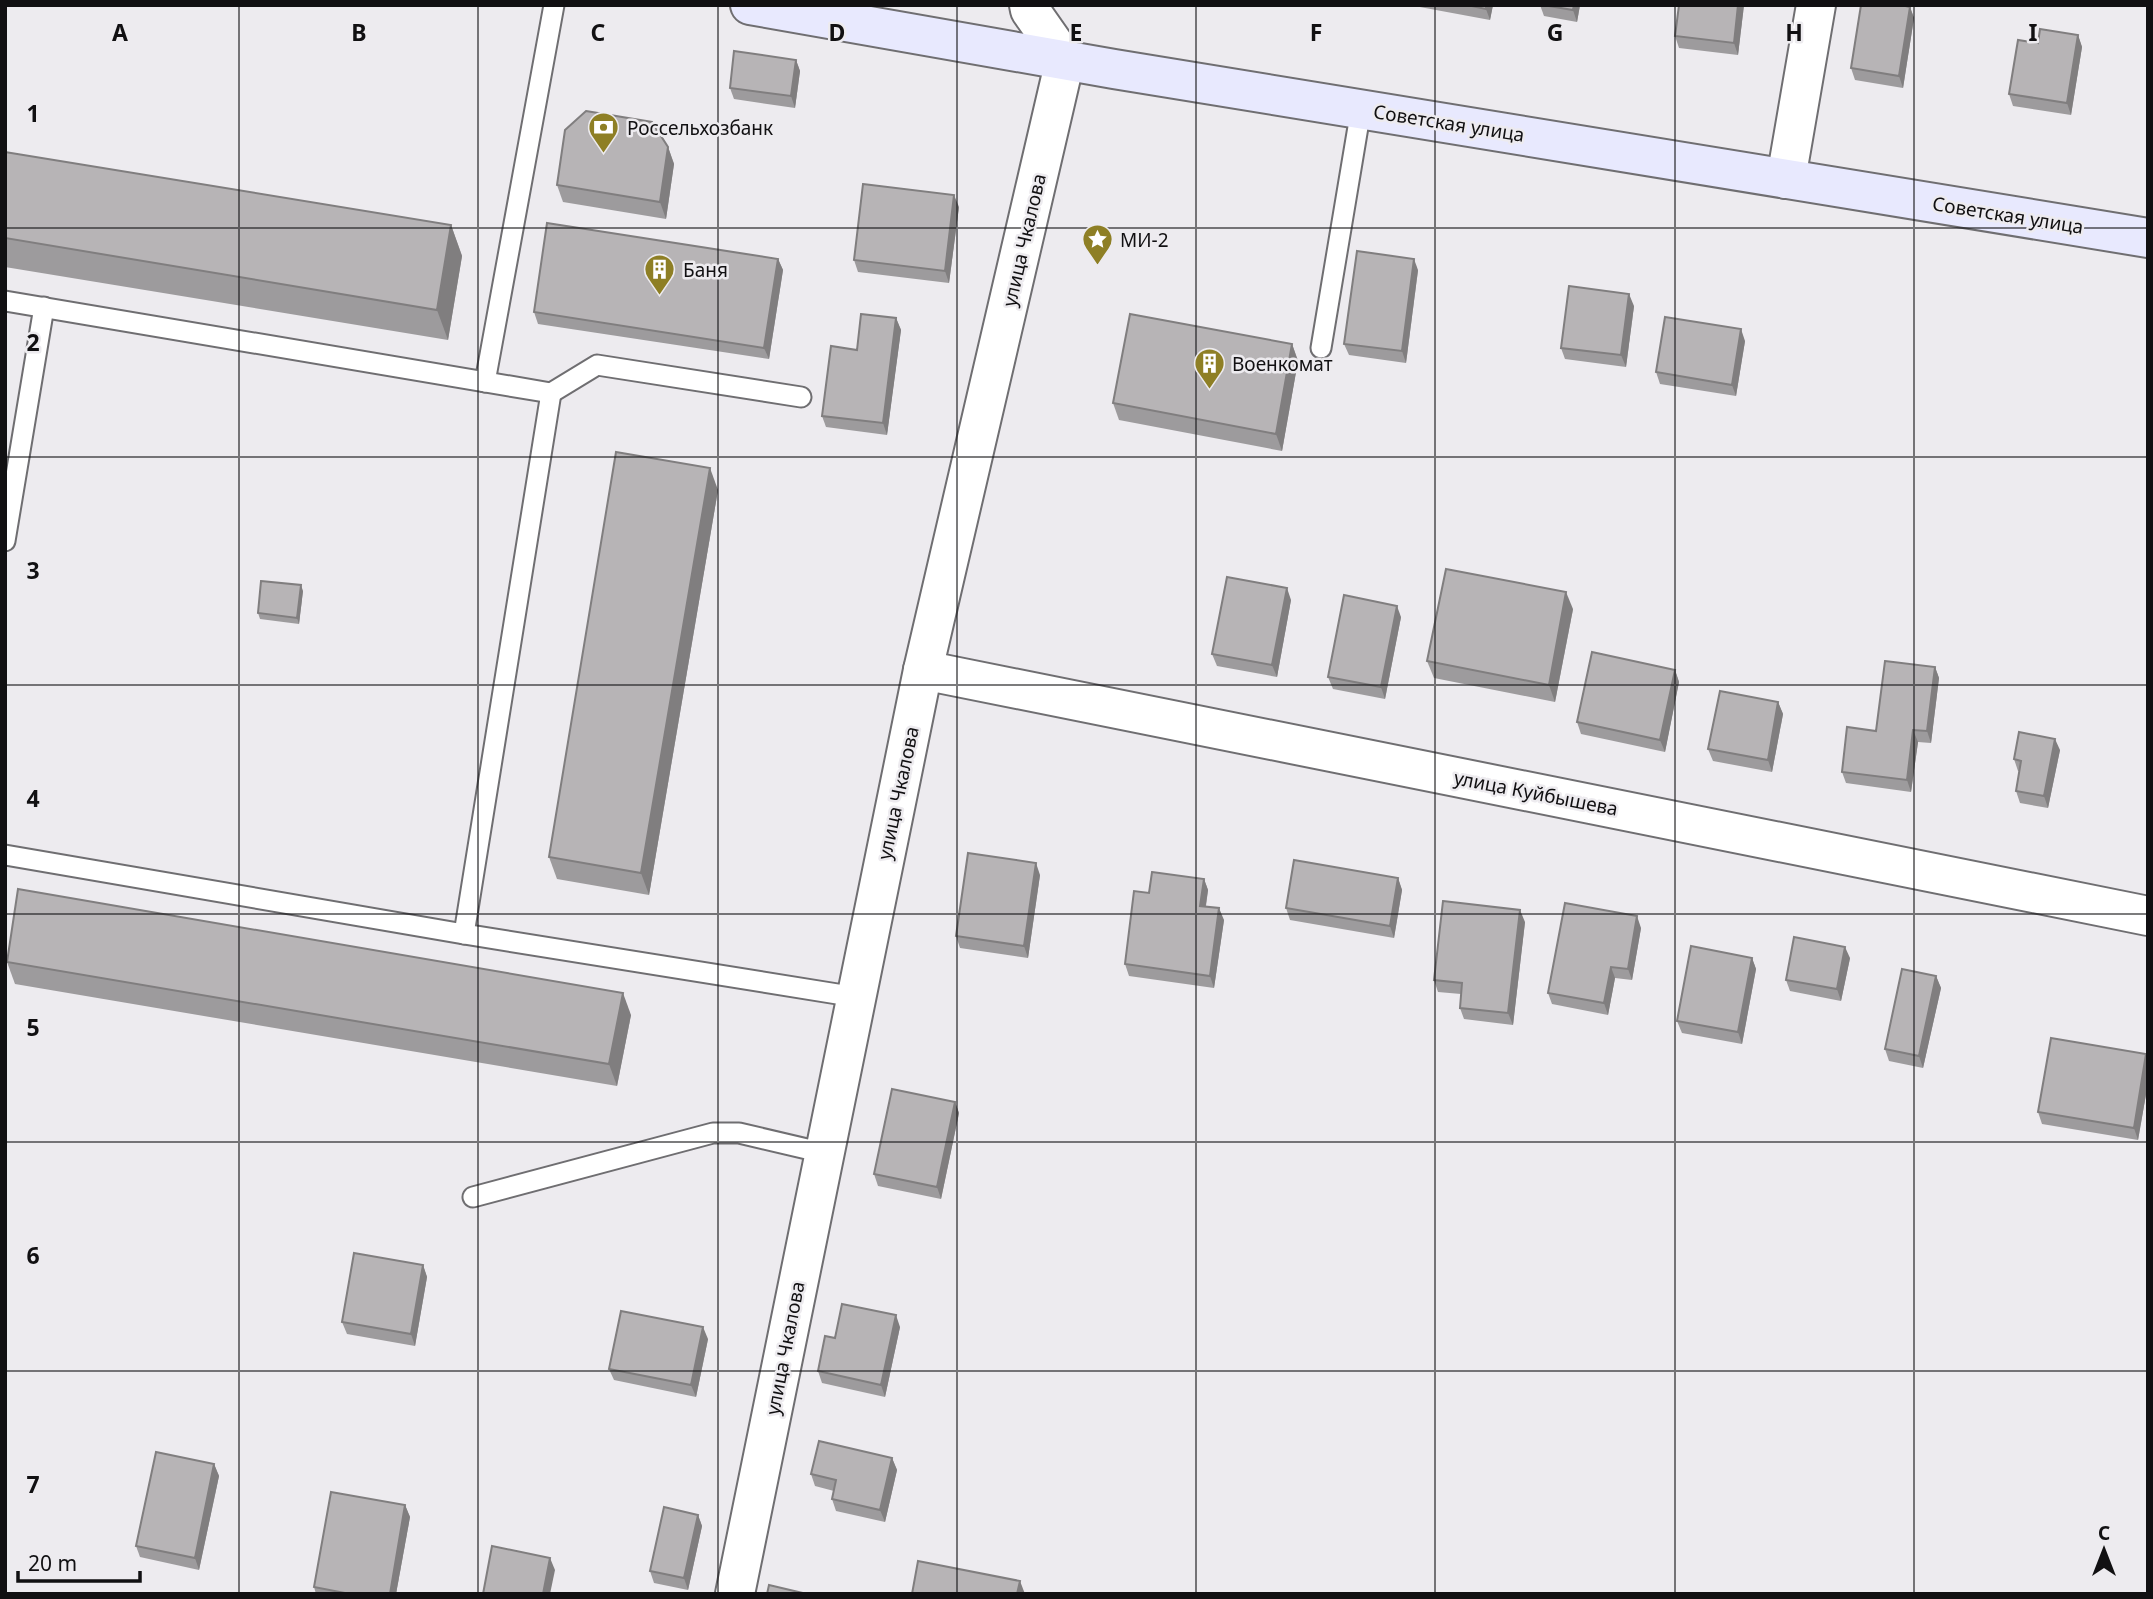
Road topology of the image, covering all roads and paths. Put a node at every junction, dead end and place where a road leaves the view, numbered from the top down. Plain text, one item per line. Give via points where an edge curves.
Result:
1 (554, 5) edge
2 (750, 5) edge
3 (1029, 5) edge
4 (1816, 5) edge
5 (1065, 60) junction
6 (1361, 109) junction
7 (1786, 179) junction
8 (2148, 238) edge
9 (5, 301) edge
10 (44, 307) junction
11 (1321, 348) dead end
12 (485, 382) junction
13 (551, 393) junction
14 (801, 397) dead end
15 (5, 541) edge
16 (923, 670) junction
17 (5, 855) edge
18 (2148, 916) edge
19 (464, 934) junction
20 (856, 998) junction
21 (824, 1153) junction
22 (473, 1197) dead end
23 (735, 1594) edge

1 - 12 lane
2 - 5 street, Советская улица
3 - 5 street
4 - 7 street
5 - 6 street, Советская улица
5 - 16 street, улица Чкалова
6 - 7 street, Советская улица
6 - 11 lane
7 - 8 street, Советская улица
9 - 10 lane
10 - 12 lane
10 - 15 lane
12 - 13 lane
13 - 14 lane via 597,365
13 - 19 lane
16 - 18 street, улица Куйбышева
16 - 20 street, улица Чкалова
17 - 19 lane
19 - 20 lane
20 - 21 street, улица Чкалова
21 - 22 lane via 739,1133 713,1133
21 - 23 street, улица Чкалова

